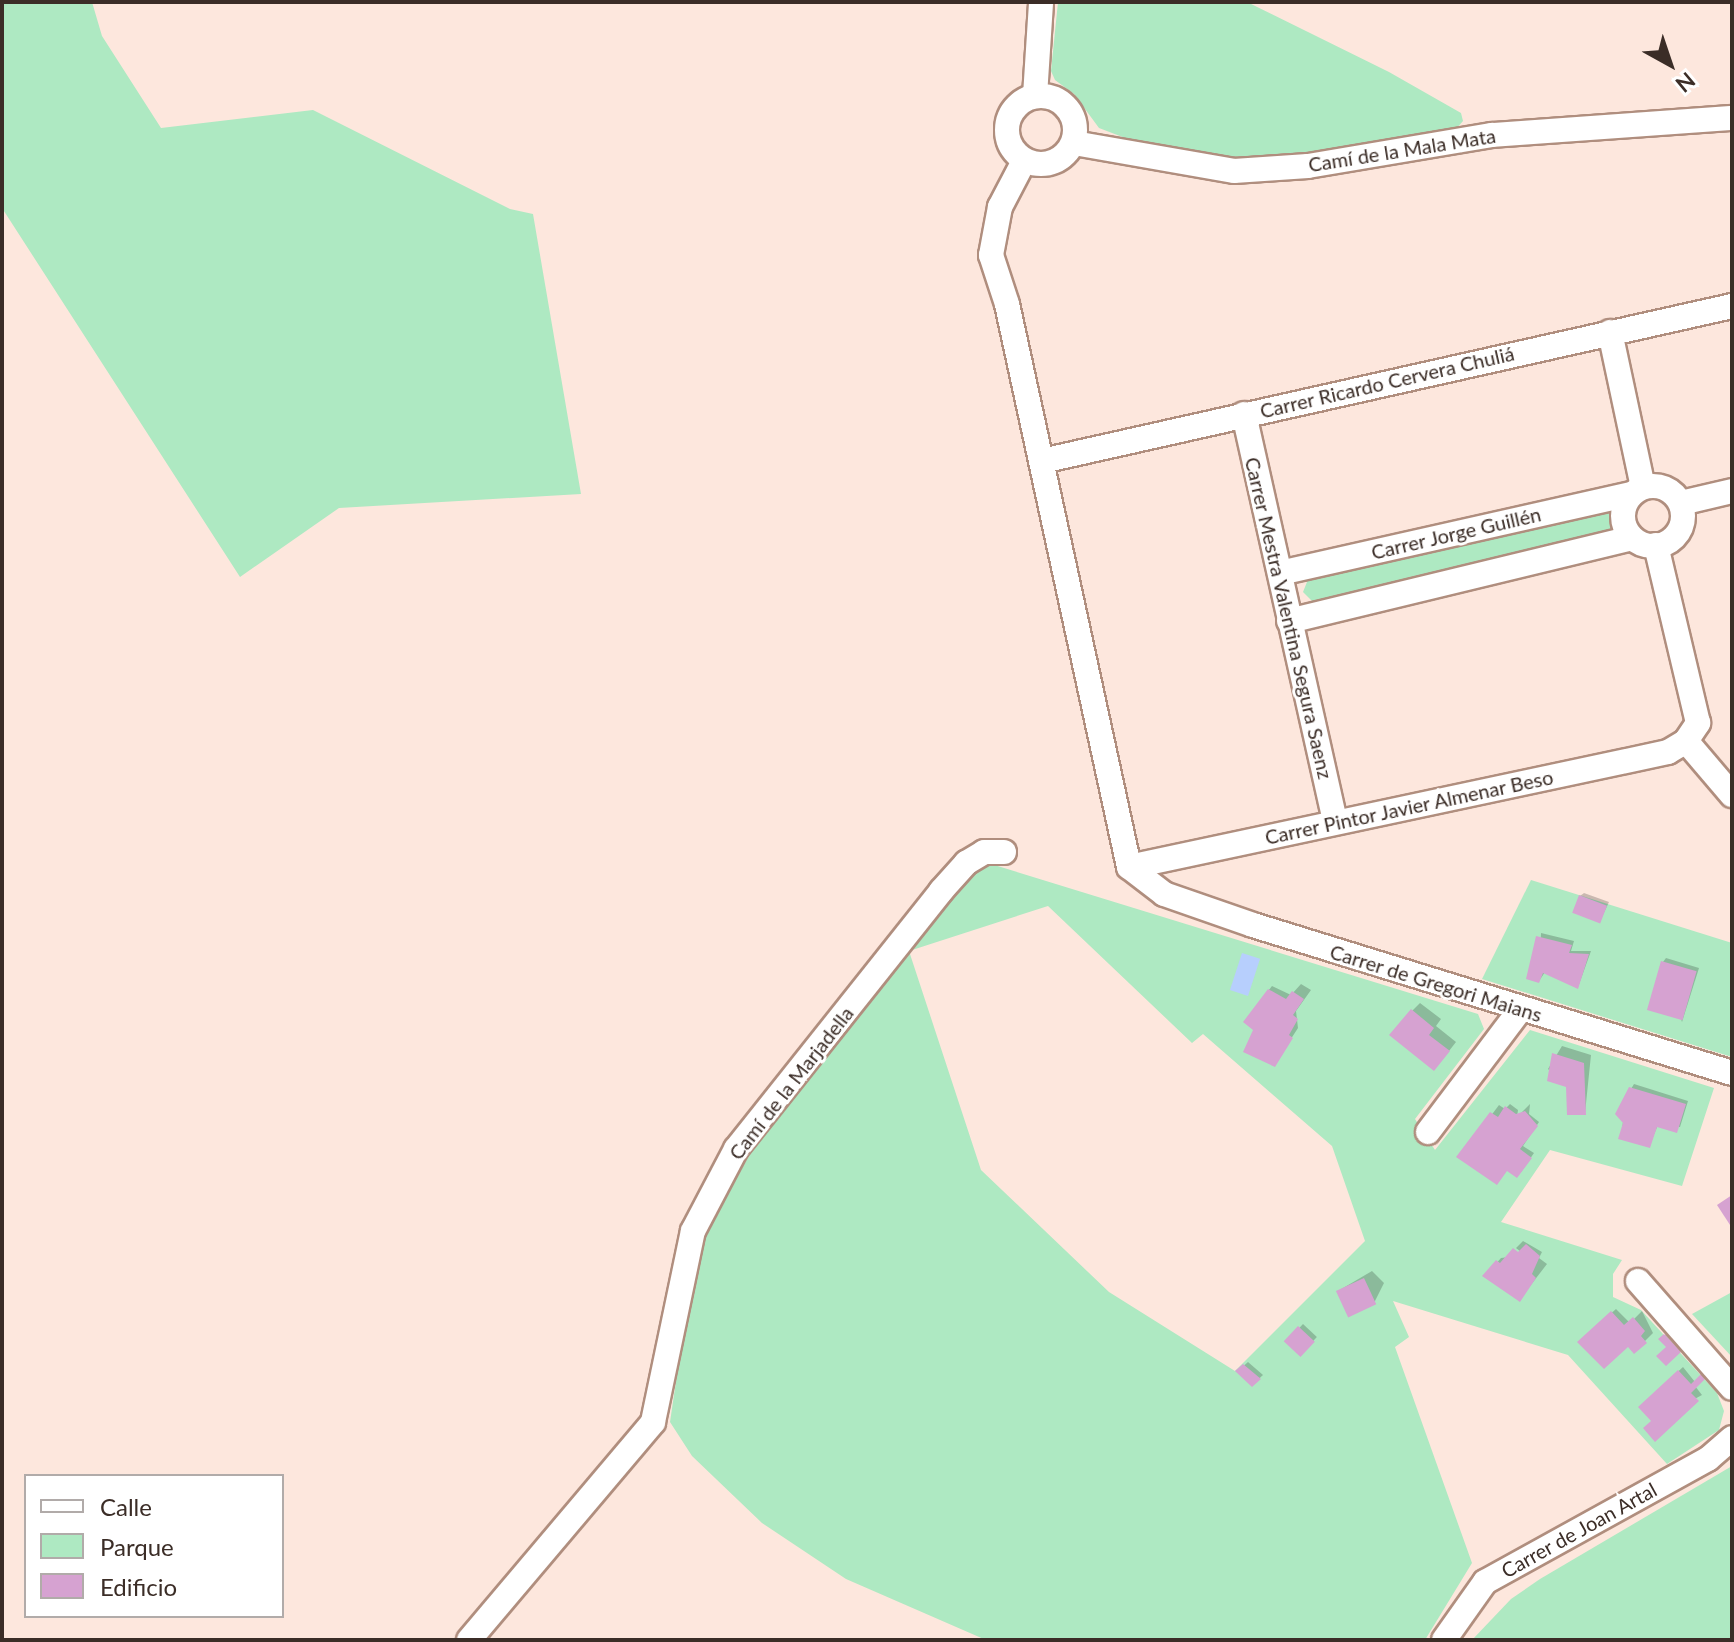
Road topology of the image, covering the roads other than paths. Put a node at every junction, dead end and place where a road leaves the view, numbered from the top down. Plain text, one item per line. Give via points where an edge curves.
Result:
1 (1041, 2) edge
2 (1035, 96) junction
3 (1732, 118) edge
4 (1074, 143) junction
5 (1024, 161) junction
6 (1732, 306) edge
7 (1610, 332) junction
8 (1244, 414) junction
9 (1042, 461) junction
10 (1637, 490) junction
11 (1732, 491) edge
12 (1681, 503) junction
13 (1632, 538) junction
14 (1656, 545) junction
15 (1280, 573) junction
16 (1289, 621) junction
17 (1686, 741) junction
18 (1732, 795) edge
19 (1335, 821) junction
20 (1004, 852) dead end
21 (1137, 875) junction
22 (1520, 1010) junction
23 (1732, 1073) edge
24 (1428, 1132) dead end
25 (1638, 1281) dead end
26 (1732, 1388) edge
27 (1732, 1438) edge
28 (469, 1640) edge
29 (1444, 1640) edge

1 - 2 street
2 - 4 street via 1065,105 1075,124
2 - 5 street via 1016,106 1007,125 1010,146
3 - 4 street, Camí de la Mala Mata via 1492,135 1308,166 1234,171
4 - 5 street via 1056,161
5 - 9 street via 1000,207 991,255
6 - 7 street, Carrer Ricardo Cervera Chuliá
7 - 8 street, Carrer Ricardo Cervera Chuliá
7 - 10 street
8 - 9 street, Carrer Ricardo Cervera Chuliá
8 - 15 street, Carrer Mestra Valentina Segura Saenz
9 - 21 street
10 - 12 street via 1667,489
10 - 13 street via 1622,518
10 - 15 street, Carrer Jorge Guillén
11 - 12 street
12 - 14 street via 1680,530
13 - 14 street
13 - 16 street
14 - 17 street via 1698,723
15 - 16 street, Carrer Mestra Valentina Segura Saenz
16 - 19 street, Carrer Mestra Valentina Segura Saenz
17 - 18 street
17 - 19 street, Carrer Pintor Javier Almenar Beso via 1668,752
19 - 21 street, Carrer Pintor Javier Almenar Beso
20 - 28 street, Camí de la Marjadella via 984,852 966,863 736,1149 693,1231 653,1422
21 - 22 street, Carrer de Gregori Maians via 1253,925
22 - 23 street, Carrer de Gregori Maians
22 - 24 street
25 - 26 street
27 - 29 street, Carrer de Joan Artal via 1708,1459 1485,1582

